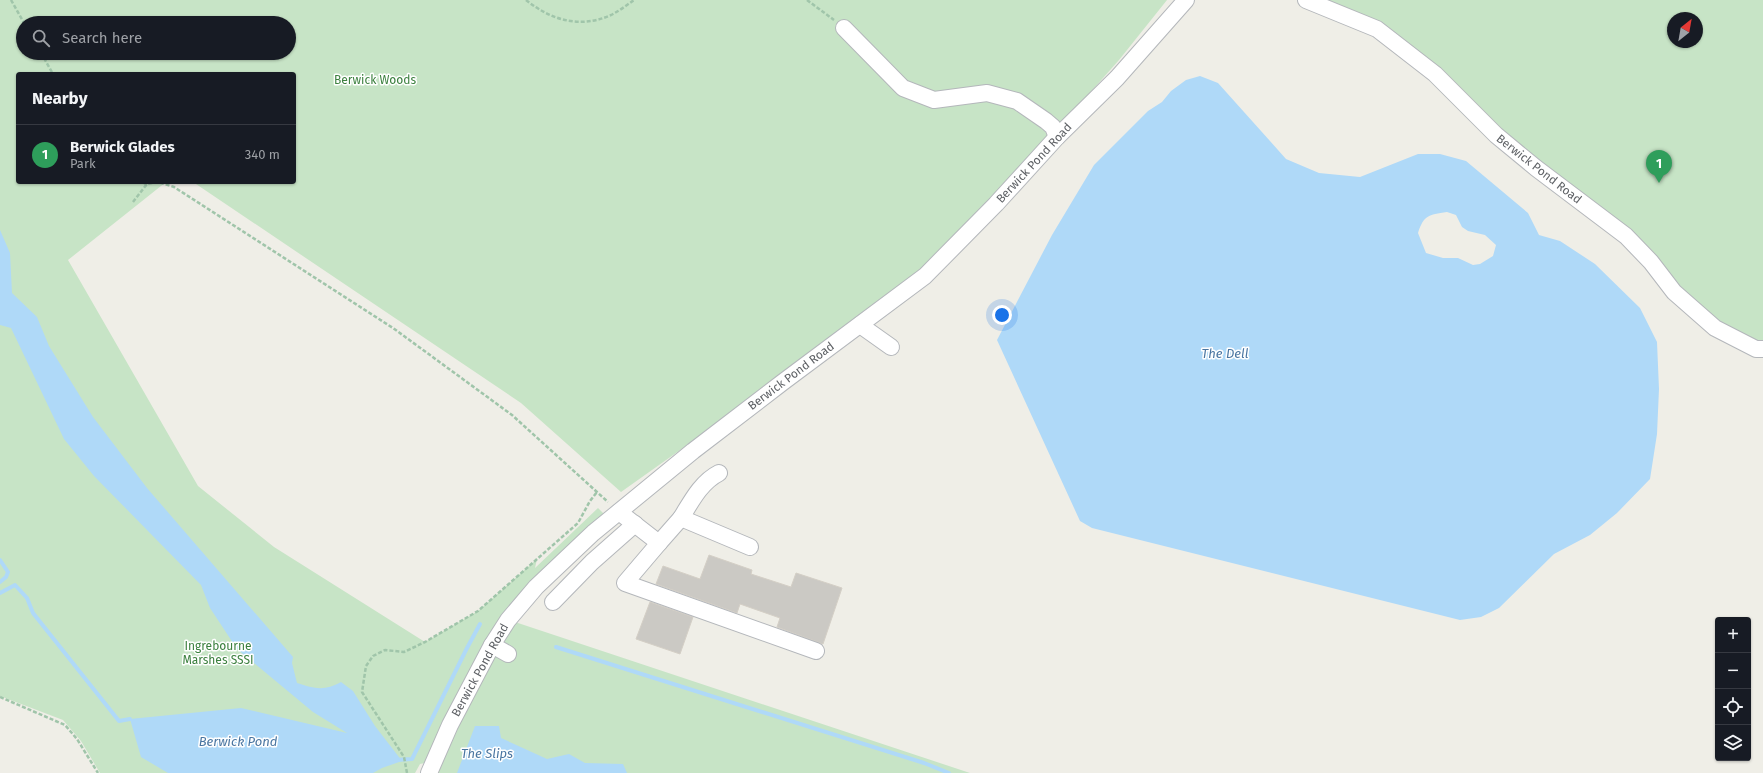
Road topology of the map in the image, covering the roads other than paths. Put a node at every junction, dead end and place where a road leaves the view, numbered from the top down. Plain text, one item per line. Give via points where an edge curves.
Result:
1 (1186, 0) edge
2 (1306, 0) edge
3 (844, 28) road end
4 (1057, 137) junction
5 (860, 324) junction
6 (891, 347) dead end
7 (1763, 349) edge
8 (719, 474) dead end
9 (619, 512) junction
10 (681, 518) junction
11 (635, 524) junction
12 (659, 543) junction
13 (750, 547) dead end
14 (553, 602) dead end
15 (492, 645) junction
16 (816, 651) dead end
17 (508, 654) dead end
18 (429, 773) edge

1 - 4 street, Berwick Pond Road via 1117,78
2 - 7 street, Berwick Pond Road via 1377,29 1435,74 1496,135 1626,236 1651,262 1674,292 1715,328 1756,349
3 - 4 street via 903,88 934,100 987,93 1017,101 1053,127
4 - 5 street, Berwick Pond Road via 925,276
5 - 6 street
5 - 9 street, Berwick Pond Road via 693,451
8 - 10 street via 709,479 701,488
9 - 11 street
9 - 15 street, Berwick Pond Road via 536,587 508,620
10 - 12 street
10 - 13 street
11 - 12 street
11 - 14 street via 592,562
12 - 16 street via 625,583
15 - 17 street
15 - 18 street, Berwick Pond Road via 450,725

